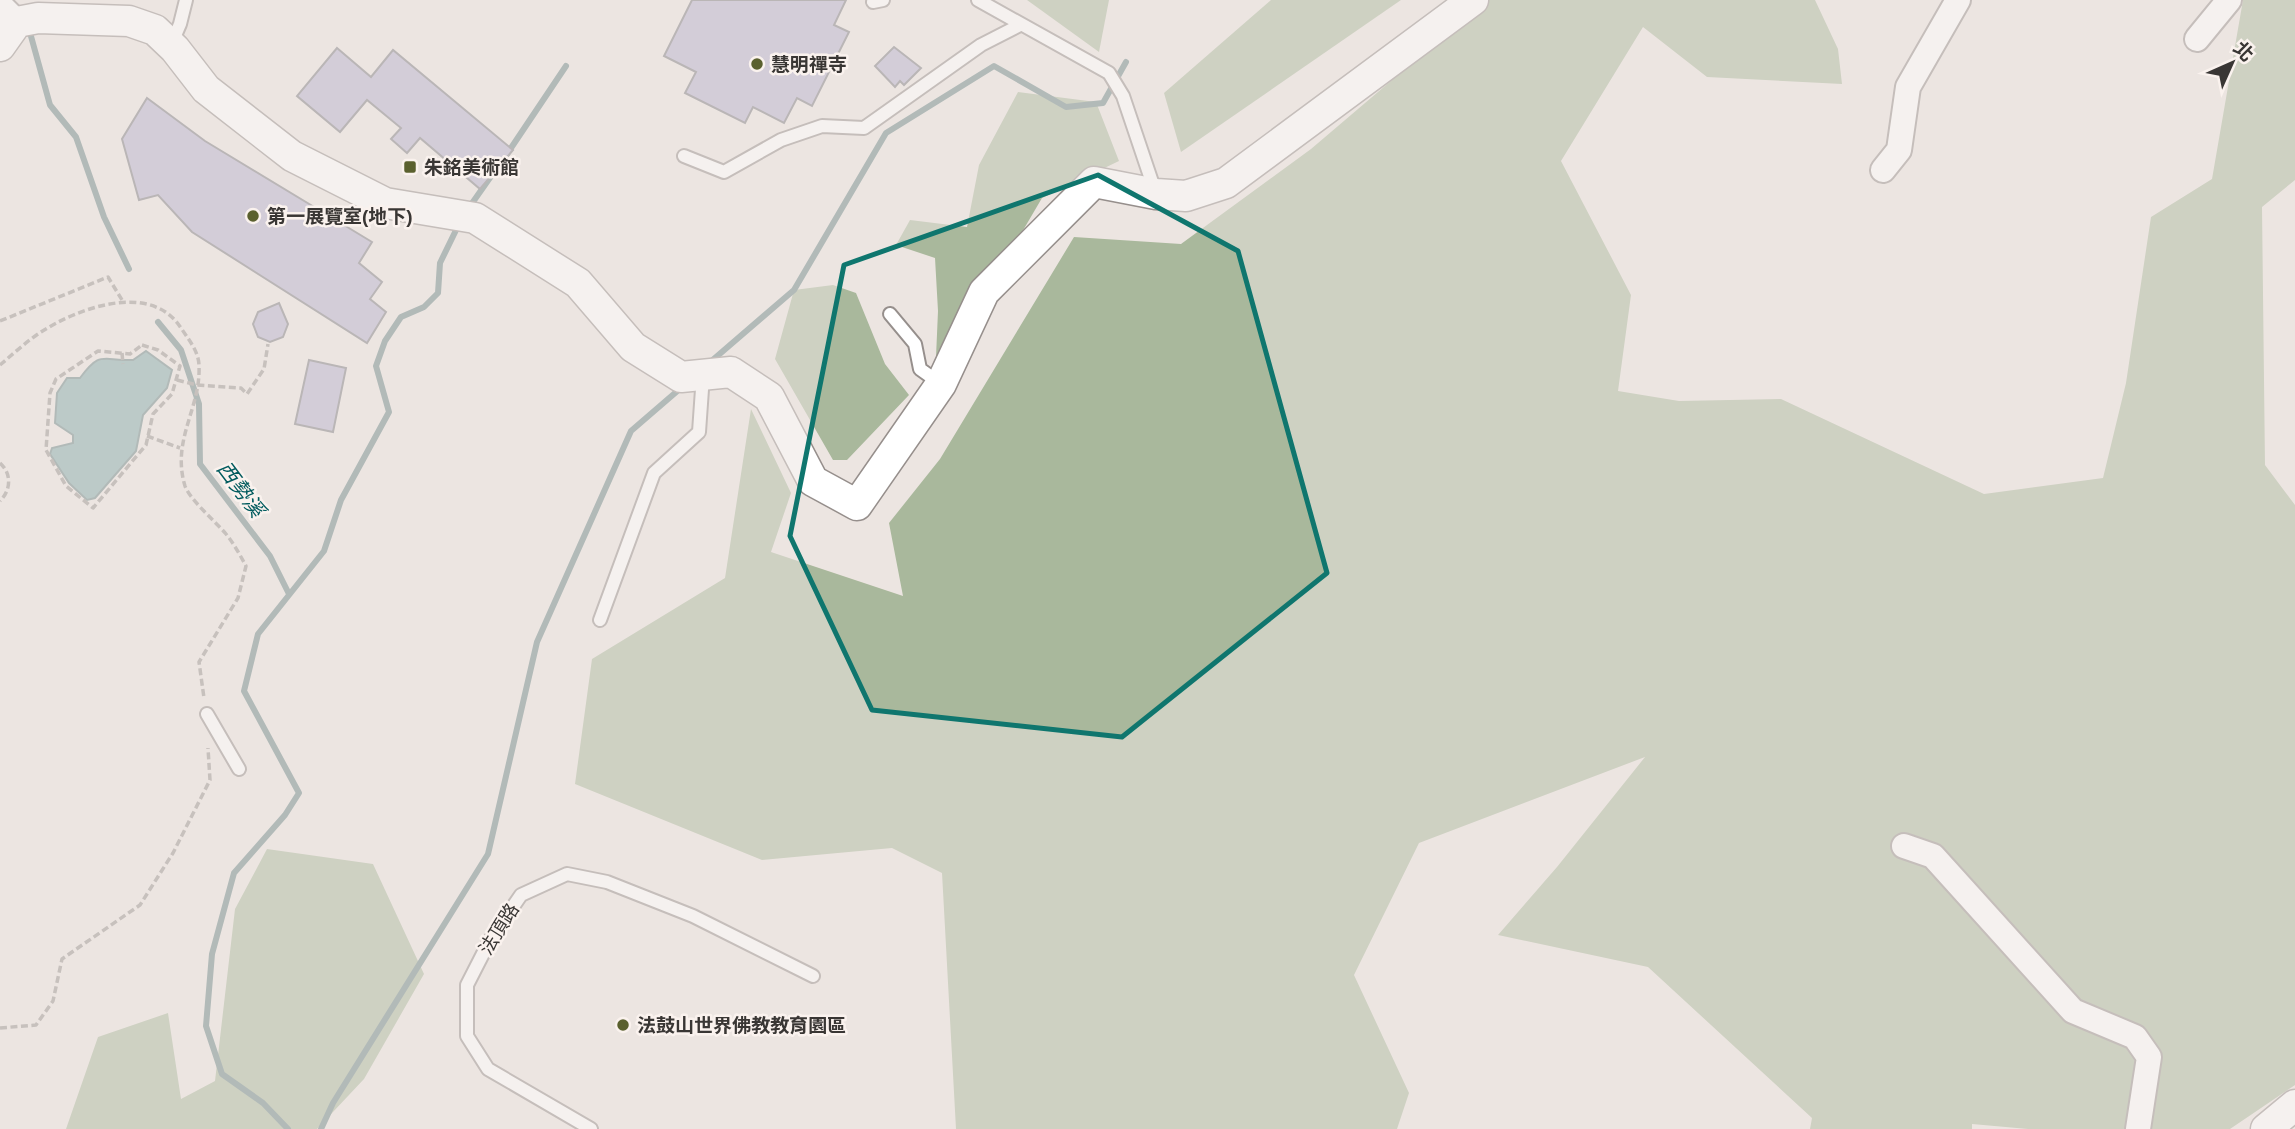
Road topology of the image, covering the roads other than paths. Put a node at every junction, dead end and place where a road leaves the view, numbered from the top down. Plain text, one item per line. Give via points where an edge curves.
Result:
1 (186, 0) edge
2 (978, 0) edge
3 (1473, 0) edge
4 (1958, 0) edge
5 (2229, 0) edge
6 (6, 24) edge
7 (1020, 25) junction
8 (2197, 39) dead end
9 (171, 45) junction
10 (684, 156) dead end
11 (1883, 170) dead end
12 (1156, 194) junction
13 (890, 314) dead end
14 (703, 375) junction
15 (941, 384) junction
16 (600, 620) dead end
17 (207, 714) road end
18 (239, 769) dead end
19 (1904, 846) dead end
20 (813, 976) dead end
21 (2295, 1105) edge
22 (591, 1129) edge
23 (2138, 1129) edge
24 (2266, 1129) edge

1 - 9 lane
2 - 7 lane
3 - 12 street via 1226,183 1186,196
4 - 11 street via 1908,87 1899,150
5 - 8 street
6 - 9 street via 38,18 129,21 155,30
7 - 10 lane via 981,45 864,128 822,126 781,140 724,172
7 - 12 lane via 1109,73 1123,96
9 - 14 street via 206,89 292,156 385,202 475,218 578,283 633,347 681,377
12 - 15 street via 1094,182 984,292
13 - 15 lane via 915,344 920,369
14 - 15 street via 731,372 769,397 813,481 857,505
14 - 16 lane via 699,432 654,473
17 - 18 lane
19 - 23 street via 1933,856 2073,1011 2135,1037 2149,1057
20 - 22 lane, 法頂路 via 693,916 607,882 567,874 521,895 467,985 467,1036 488,1069
21 - 24 street

